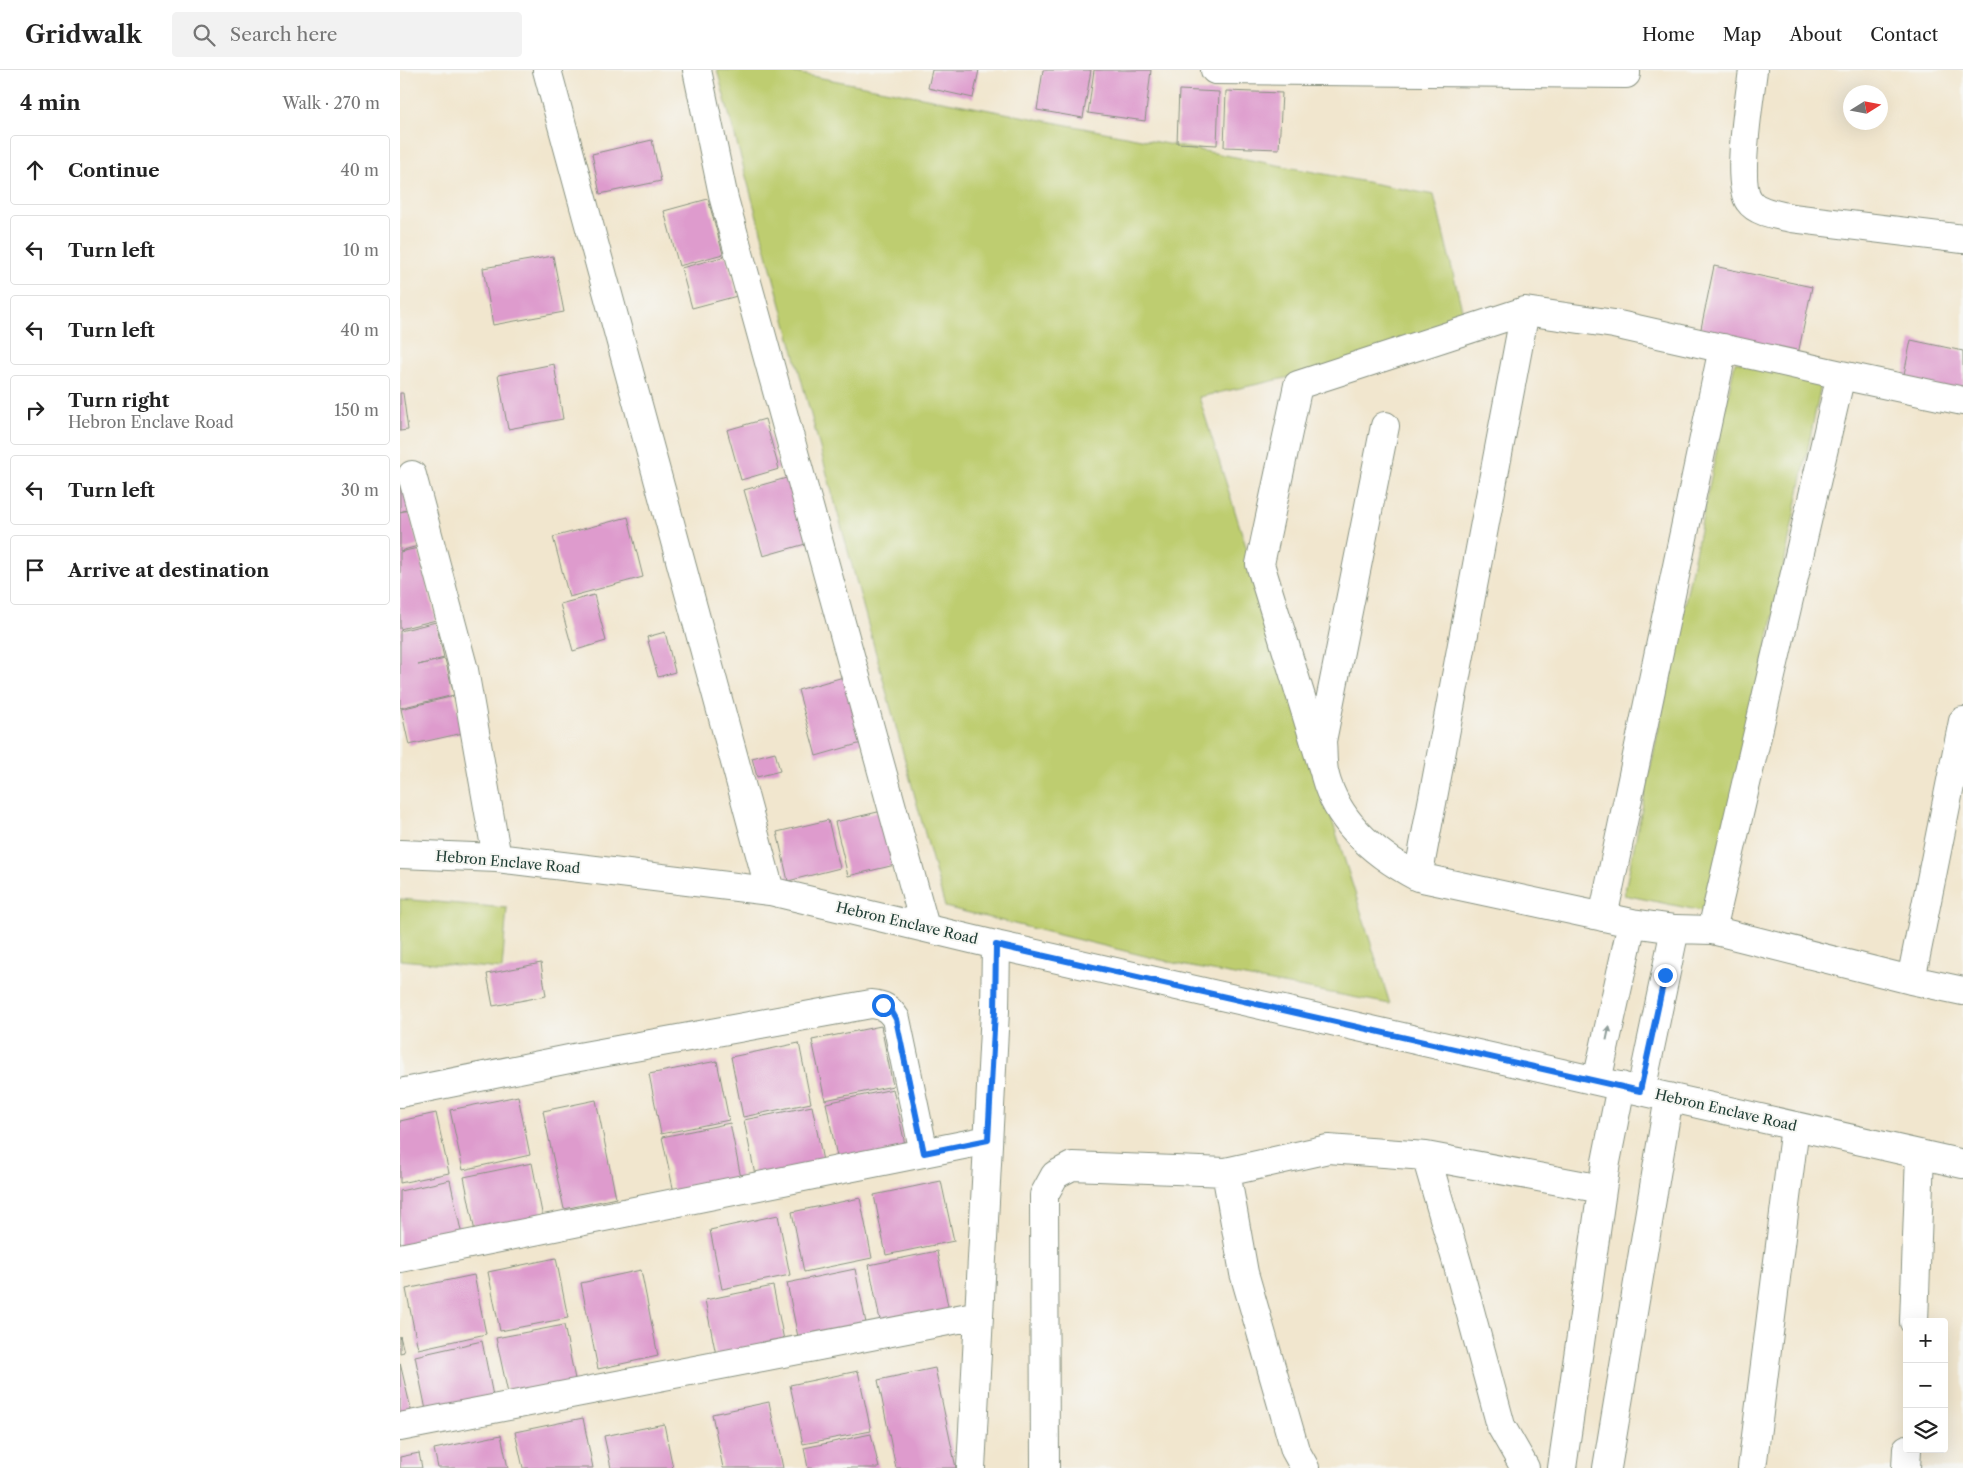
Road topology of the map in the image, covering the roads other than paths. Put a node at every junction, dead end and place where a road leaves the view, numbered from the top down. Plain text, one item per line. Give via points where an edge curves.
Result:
1 (547, 70) edge
2 (697, 70) edge
3 (1214, 70) edge
4 (1626, 70) edge
5 (1753, 70) edge
6 (1963, 239) edge
7 (1525, 311) junction
8 (1723, 348) junction
9 (1841, 374) junction
10 (1963, 401) edge
11 (1385, 426) dead end
12 (412, 475) dead end
13 (1963, 721) edge
14 (1324, 775) junction
15 (400, 854) edge
16 (497, 858) junction
17 (1418, 877) junction
18 (770, 891) junction
19 (1603, 917) junction
20 (1632, 923) junction
21 (925, 927) junction
22 (1675, 929) junction
23 (1712, 930) junction
24 (996, 945) junction
25 (1911, 980) junction
26 (1963, 990) edge
27 (1620, 1086) junction
28 (400, 1093) edge
29 (1669, 1097) junction
30 (1795, 1126) junction
31 (988, 1140) junction
32 (924, 1153) junction
33 (1920, 1154) junction
34 (1426, 1156) junction
35 (1963, 1164) edge
36 (1226, 1172) junction
37 (1602, 1188) junction
38 (400, 1258) edge
39 (979, 1315) junction
40 (1914, 1318) edge
41 (400, 1427) edge
42 (1907, 1453) edge
43 (972, 1468) edge
44 (1044, 1468) edge
45 (1305, 1468) edge
46 (1525, 1468) edge
47 (1562, 1468) edge
48 (1607, 1468) edge
49 (1752, 1468) edge
50 (1906, 1468) edge

1 - 18 street
2 - 21 street via 724,199
3 - 4 street via 1626,74
5 - 6 street via 1744,185 1749,201 1756,207 1792,218
7 - 8 street via 1614,324
7 - 14 street via 1298,385 1260,564
7 - 17 street
8 - 9 street
8 - 19 street
9 - 10 street
9 - 23 street
11 - 14 street via 1322,741
12 - 16 street via 464,670
13 - 25 street
14 - 17 street via 1337,806 1354,830 1372,848
15 - 16 street, Hebron Enclave Road
16 - 18 street, Hebron Enclave Road
17 - 19 street
18 - 21 street, Hebron Enclave Road
19 - 20 street
20 - 22 street
27 -> 20 street
21 - 24 street, Hebron Enclave Road
22 - 23 street
22 - 27 street
23 - 25 street
24 - 27 street, Hebron Enclave Road
24 - 31 street
25 - 26 street
27 - 29 street, Hebron Enclave Road
27 - 37 street
28 - 32 street via 579,1057 871,1004 883,1005 896,1019
29 - 30 street, Hebron Enclave Road
29 - 48 street
30 - 33 street, Hebron Enclave Road
30 - 49 street
31 - 32 street
31 - 39 street
32 - 38 street
33 - 35 street, Hebron Enclave Road
33 - 40 street
34 - 36 street via 1328,1149
34 - 37 street
34 - 46 street via 1501,1426
36 - 44 street via 1072,1166 1055,1175 1044,1195
36 - 45 street via 1244,1274 1295,1450
37 - 47 street
39 - 41 street
39 - 43 street
42 - 50 street

